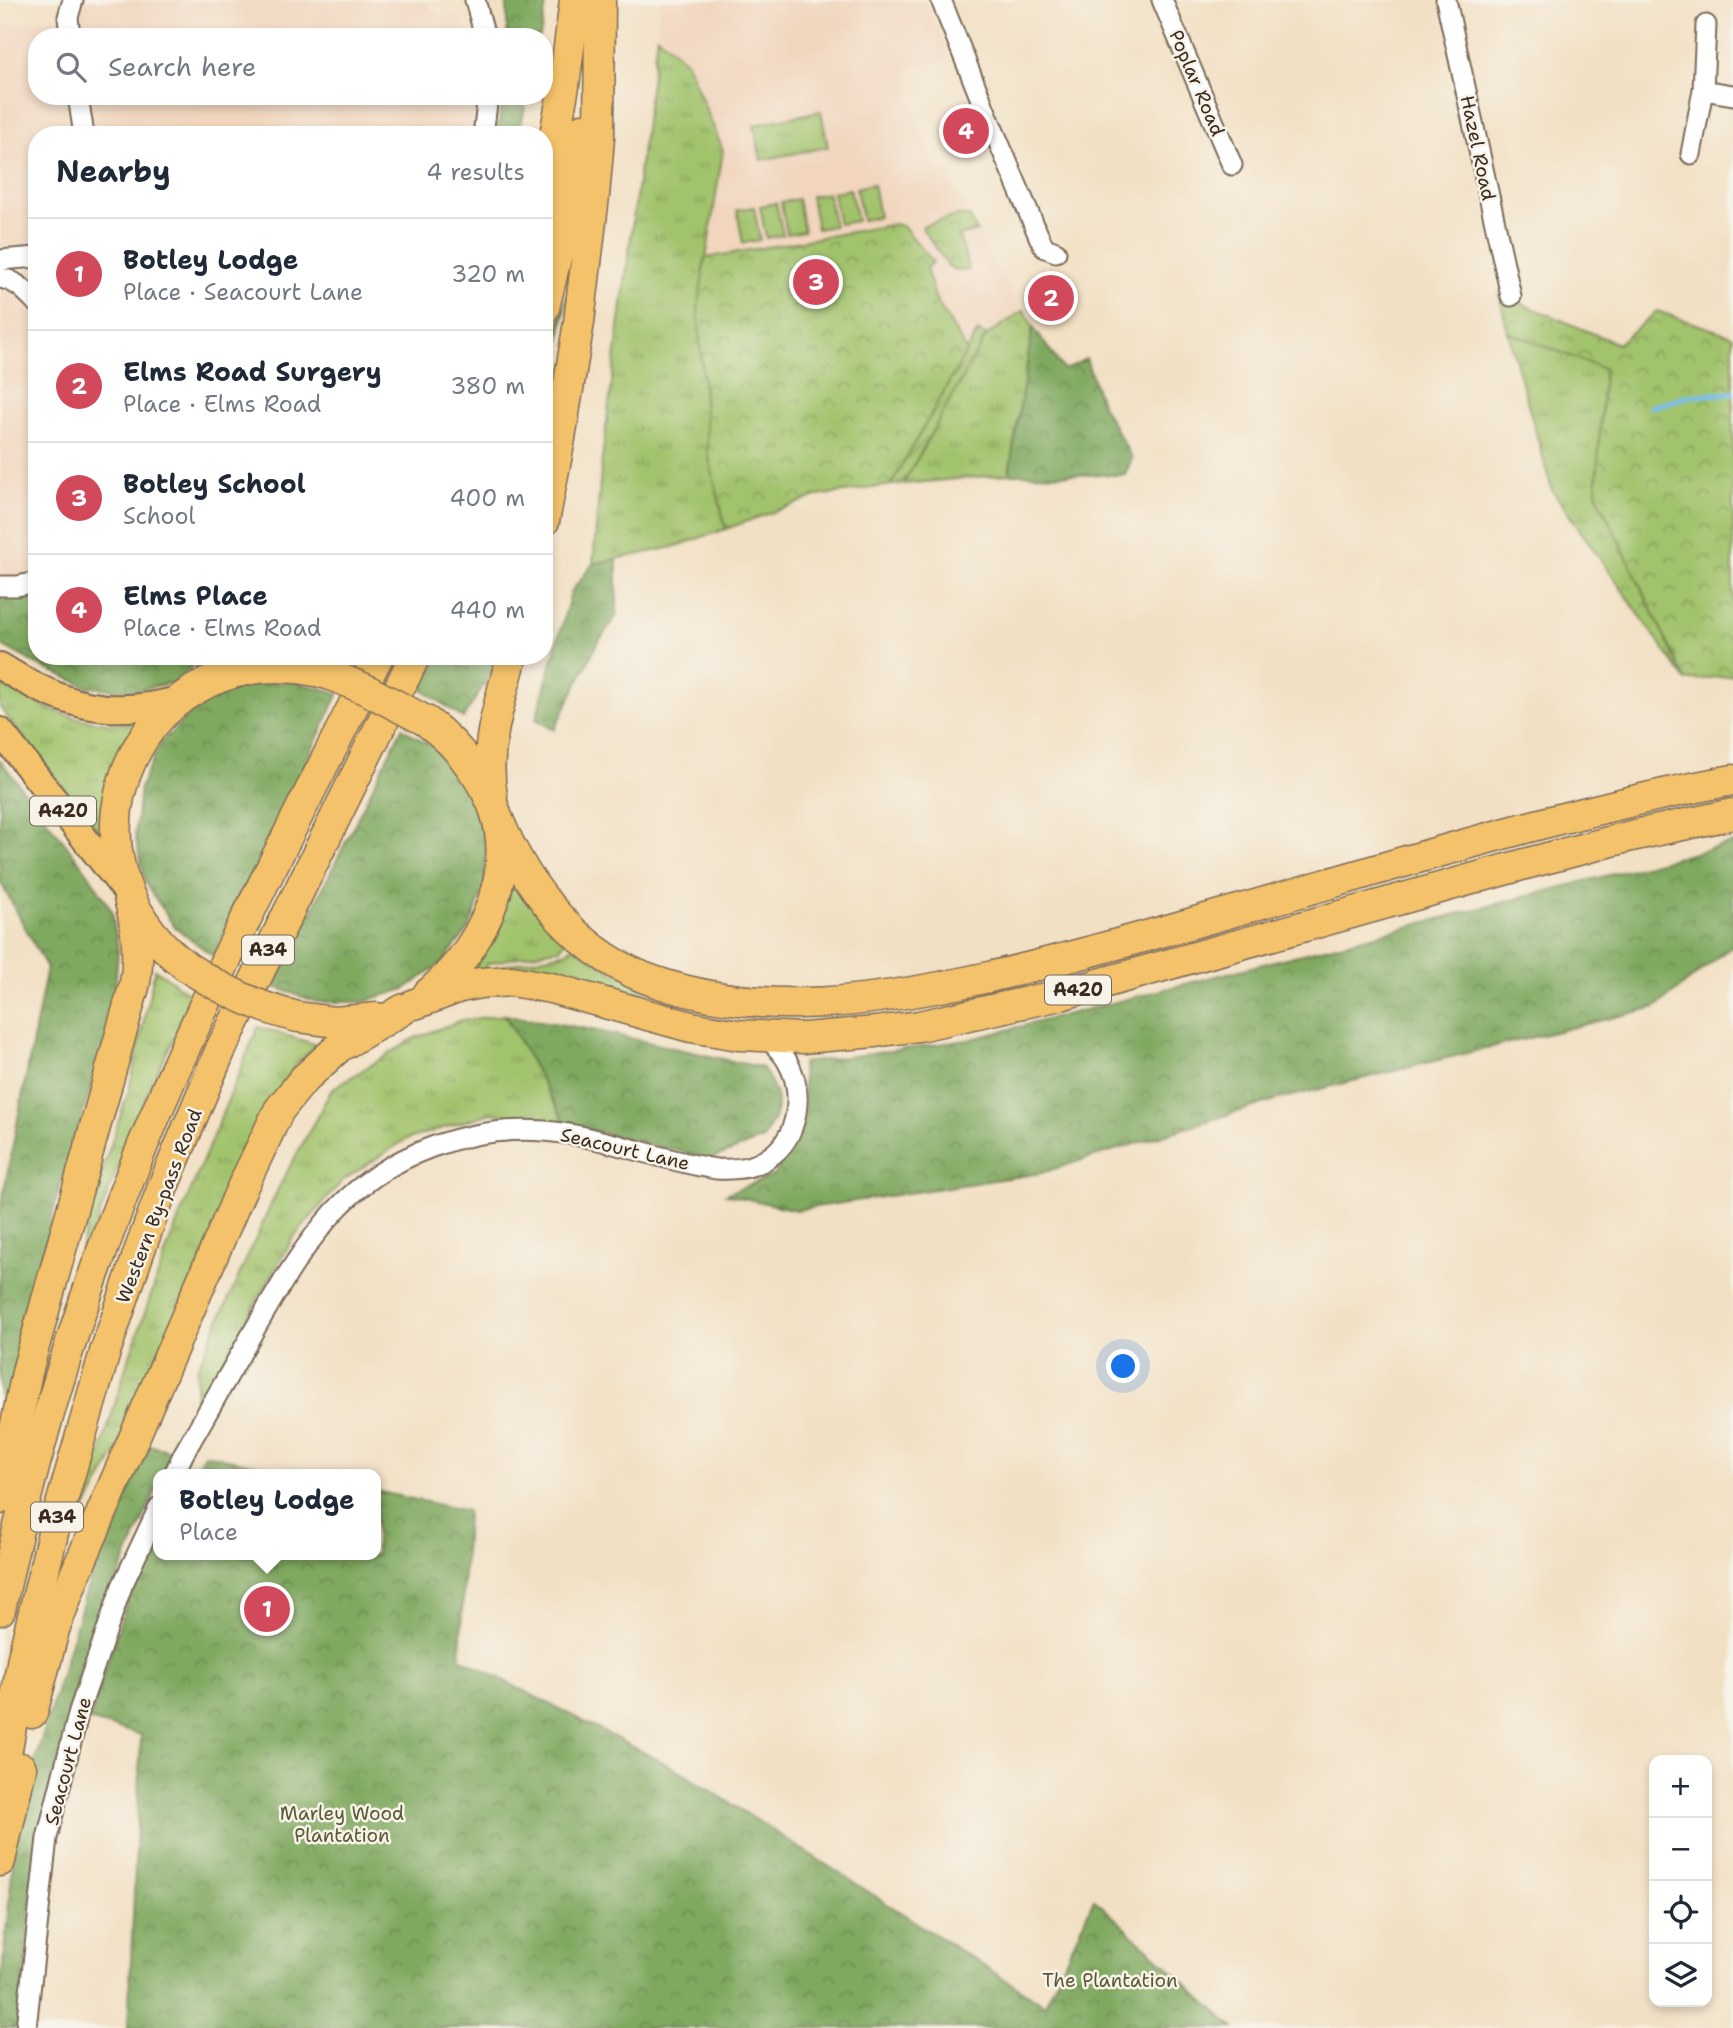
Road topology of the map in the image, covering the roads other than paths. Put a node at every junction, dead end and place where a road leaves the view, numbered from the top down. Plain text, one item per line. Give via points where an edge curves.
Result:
1 (73, 0) edge
2 (475, 0) edge
3 (561, 0) edge
4 (575, 0) edge
5 (600, 0) edge
6 (941, 0) edge
7 (1161, 0) edge
8 (1446, 0) edge
9 (1706, 25) dead end
10 (69, 28) edge
11 (483, 28) edge
12 (553, 38) edge
13 (1703, 90) junction
14 (1733, 95) edge
15 (79, 105) edge
16 (487, 105) edge
17 (541, 105) edge
18 (83, 126) edge
19 (484, 126) edge
20 (536, 126) edge
21 (553, 145) edge
22 (1691, 154) dead end
23 (1231, 165) dead end
24 (1056, 252) dead end
25 (28, 258) edge
26 (0, 260) edge
27 (553, 268) edge
28 (0, 278) edge
29 (28, 294) edge
30 (1511, 296) dead end
31 (553, 475) edge
32 (28, 584) edge
33 (0, 586) edge
34 (220, 665) edge
35 (374, 665) edge
36 (411, 665) edge
37 (510, 665) edge
38 (0, 666) edge
39 (182, 698) junction
40 (0, 731) edge
41 (1733, 780) edge
42 (496, 814) junction
43 (1733, 814) edge
44 (128, 894) junction
45 (410, 1007) junction
46 (766, 1036) junction
47 (176, 1469) edge
48 (0, 1499) edge
49 (153, 1520) edge
50 (0, 1610) edge
51 (0, 1790) edge
52 (0, 1861) edge
53 (26, 2028) edge

1 - 10 street
2 - 11 street
3 - 12 highway
4 - 21 highway
5 - 27 highway via 577,162
5 - 31 highway via 594,196
6 - 24 street via 1031,220 1045,248
7 - 23 street, Poplar Road
8 - 30 street, Hazel Road
9 - 13 street
13 - 14 street
13 - 22 street
15 - 18 street
16 - 19 street
17 - 20 highway
25 - 26 street
28 - 29 street
32 - 33 street
34 - 39 highway
35 - 50 highway, Western By-pass Road / A34 via 160,1103 69,1350
36 - 51 highway, Western By-pass Road / A34 via 220,1051 139,1252 54,1529 23,1657
37 - 42 highway via 489,749
38 - 39 main road via 50,694 102,709 150,706
39 - 42 highway, bridge via 215,678 248,669 296,667 328,674 365,689 444,734 483,785
39 - 44 highway via 142,740 123,781 116,832
40 - 44 main road, A420
41 - 42 highway, A420 via 1513,832 1020,970 916,992 814,1003 698,994 618,965 577,935 550,907 523,870
42 - 45 highway via 499,871 485,921 460,962
43 - 46 highway, A420 via 1525,864 989,1012 875,1032
44 - 45 highway, bridge via 151,933 187,967 256,1004 335,1022 386,1016
44 - 48 highway via 138,944 135,983 28,1368
45 - 46 highway, A420 via 460,987 512,981 691,1027
45 - 52 highway via 360,1033 321,1062 290,1094 264,1140 54,1630
46 - 47 street, Seacourt Lane via 794,1077 797,1107 789,1135 769,1158 757,1164 716,1169 578,1135 517,1130 459,1138 373,1178 335,1210 289,1270
49 - 53 street, Seacourt Lane via 122,1586 79,1711 47,1839

